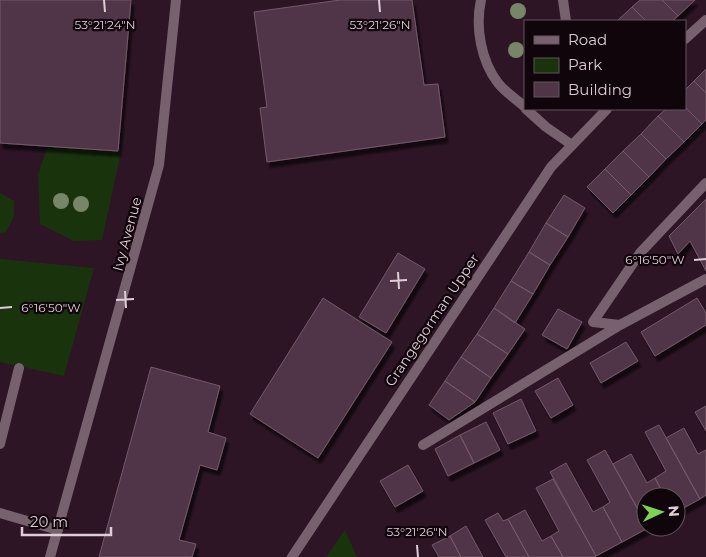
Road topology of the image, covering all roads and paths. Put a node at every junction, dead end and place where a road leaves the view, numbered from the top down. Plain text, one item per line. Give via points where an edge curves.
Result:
1 (176, 0) edge
2 (481, 0) edge
3 (563, 0) edge
4 (566, 20) edge
5 (706, 20) edge
6 (686, 38) edge
7 (524, 104) edge
8 (530, 110) edge
9 (606, 110) edge
10 (572, 145) junction
11 (706, 183) edge
12 (706, 278) edge
13 (620, 325) junction
14 (19, 368) dead end
15 (0, 444) edge
16 (422, 445) dead end
17 (0, 513) edge
18 (58, 530) junction
19 (50, 557) edge
20 (292, 557) edge

1 - 18 street, Ivy Avenue via 159,165
2 - 7 street via 479,32 486,59 498,83
3 - 4 street
5 - 6 street
8 - 10 street via 546,127
9 - 10 street, Grangegorman Upper
10 - 20 street, Grangegorman Upper via 551,167
11 - 13 street via 640,253 593,322
12 - 13 street
13 - 16 street
14 - 15 street
17 - 18 street
18 - 19 street, Ivy Avenue

